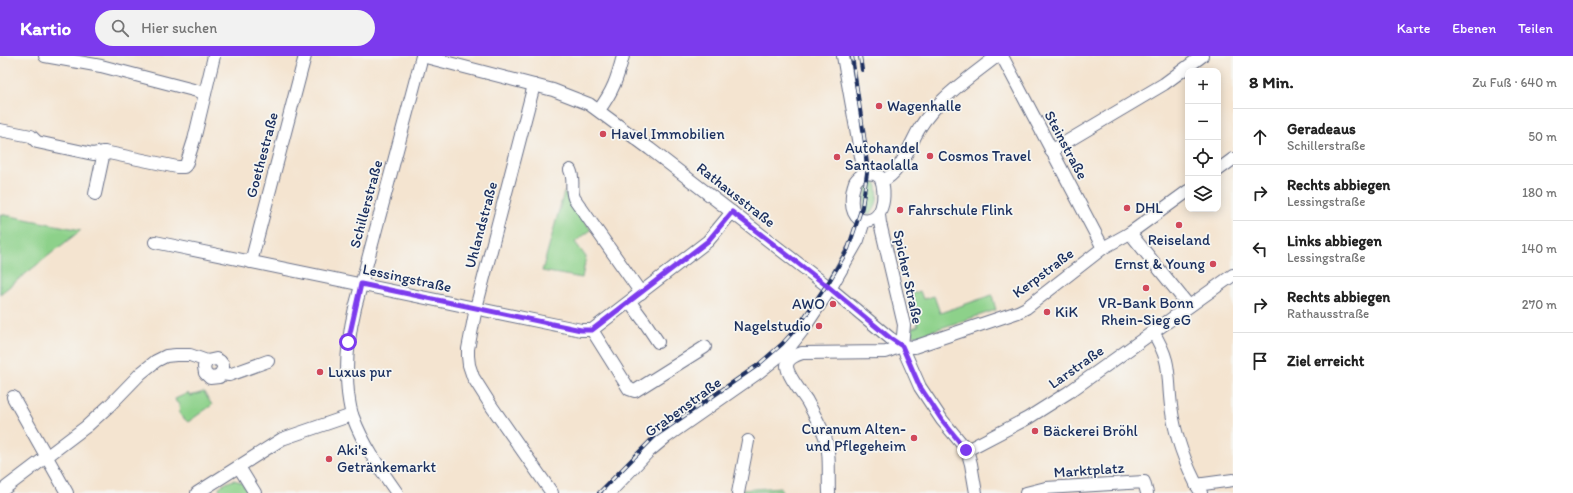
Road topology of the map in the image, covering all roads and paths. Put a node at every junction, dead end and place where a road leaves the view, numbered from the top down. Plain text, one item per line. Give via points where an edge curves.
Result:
1 (45, 56) edge
2 (214, 56) edge
3 (305, 56) edge
4 (422, 56) edge
5 (623, 56) edge
6 (843, 56) edge
7 (997, 56) edge
8 (1002, 56) edge
9 (1202, 56) edge
10 (534, 85) junction
11 (205, 93) junction
12 (599, 110) junction
13 (0, 130) edge
14 (1051, 151) junction
15 (104, 152) junction
16 (1233, 159) edge
17 (1221, 168) edge
18 (570, 170) dead end
19 (864, 174) junction
20 (882, 181) junction
21 (1185, 193) edge
22 (95, 194) dead end
23 (732, 212) junction
24 (879, 215) junction
25 (864, 221) junction
26 (1130, 233) junction
27 (155, 242) dead end
28 (1103, 248) junction
29 (251, 262) junction
30 (1233, 275) edge
31 (361, 284) junction
32 (830, 288) junction
33 (641, 293) junction
34 (630, 302) junction
35 (1189, 306) junction
36 (476, 308) junction
37 (592, 330) junction
38 (1153, 332) junction
39 (658, 342) dead end
40 (902, 346) junction
41 (706, 347) dead end
42 (268, 361) dead end
43 (13, 397) dead end
44 (352, 415) junction
45 (748, 441) dead end
46 (966, 450) junction
47 (46, 455) junction
48 (239, 467) junction
49 (1233, 480) edge
50 (1199, 489) edge
51 (0, 492) edge
52 (67, 493) edge
53 (197, 493) edge
54 (255, 493) edge
55 (397, 493) edge
56 (552, 493) edge
57 (609, 493) edge
58 (738, 493) edge
59 (829, 493) edge
60 (976, 493) edge
61 (1026, 493) edge
62 (1147, 493) edge

1 - 11 street via 101,66
2 - 11 street
3 - 29 street, Goethestraße
4 - 10 street, Rathausstraße
4 - 31 street, Schillerstraße
5 - 12 street via 615,85
6 - 19 street
7 - 20 street via 934,108 896,169
8 - 14 street, Steinstraße
9 - 14 street via 1164,84
10 - 12 street, Rathausstraße via 571,96
10 - 36 street, Uhlandstraße
11 - 15 street via 194,140 184,167
12 - 23 street, Rathausstraße
13 - 15 street via 31,136 36,142 93,154
14 - 28 street, Steinstraße
15 - 22 street
16 - 17 street
18 - 33 street via 574,198
19 - 20 street via 875,174
19 - 25 street via 855,183 852,206 856,217
20 - 24 street via 884,194
21 - 26 street, Kerpstraße
23 - 32 street, Rathausstraße
23 - 33 street via 708,241
24 - 25 street via 875,219
24 - 40 street, Spicher Straße via 904,325
25 - 32 street, Grabenstraße via 858,240
26 - 28 street, Kerpstraße
26 - 35 street
27 - 29 street, Lessingstraße
28 - 40 street, Kerpstraße via 1018,312 914,347
29 - 31 street, Lessingstraße
30 - 35 street, Larstraße
31 - 36 street, Lessingstraße
31 - 44 street, Schillerstraße via 351,325 346,362
32 - 40 street, Rathausstraße
32 - 57 street, Grabenstraße via 794,342 782,355 666,437
33 - 34 street
34 - 37 street
34 - 39 street
35 - 38 street, Larstraße
36 - 37 street, Lessingstraße via 581,330
36 - 56 street, Uhlandstraße via 468,349 470,371
37 - 41 street via 629,389 635,391
38 - 46 street, Larstraße via 1028,418
38 - 50 street via 1166,358 1170,373 1174,423 1185,460
40 - 46 street via 920,387
40 - 59 street via 886,352 802,353 789,360 787,368 825,436
42 - 47 street via 214,378 205,373 204,366 207,361 190,356 166,356 140,373 96,418
43 - 47 street
44 - 48 street via 282,439
44 - 55 street, Schillerstraße via 366,446
45 - 58 street
46 - 60 street
47 - 51 street
47 - 52 street
48 - 53 street
48 - 54 street
49 - 50 street
61 - 62 street, Marktplatz via 1046,488 1144,482

